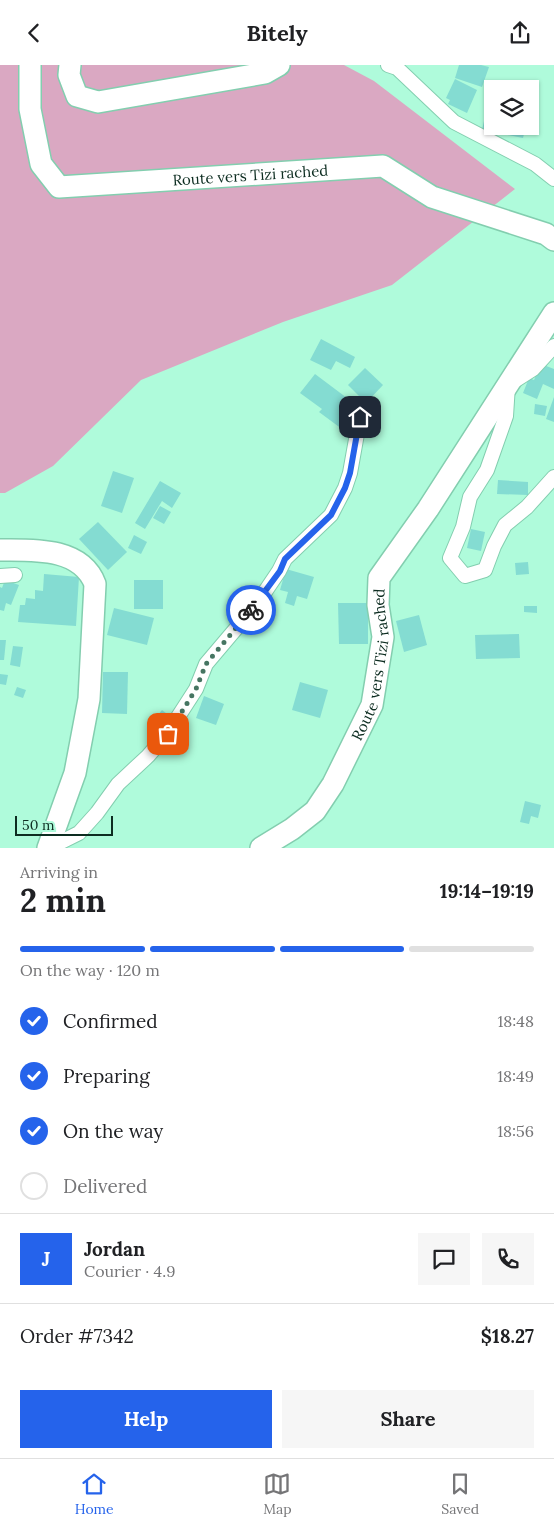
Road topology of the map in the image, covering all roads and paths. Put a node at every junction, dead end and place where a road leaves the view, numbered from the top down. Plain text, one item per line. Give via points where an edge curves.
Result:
1 (30, 65) edge
2 (70, 65) edge
3 (279, 65) edge
4 (388, 65) edge
5 (554, 179) edge
6 (554, 240) edge
7 (554, 313) edge
8 (554, 346) edge
9 (508, 385) junction
10 (360, 417) dead end
11 (554, 477) edge
12 (0, 550) edge
13 (14, 575) dead end
14 (0, 576) edge
15 (48, 847) edge
16 (261, 848) edge

1 - 6 main road, Route vers Tizi rached via 30,109 41,164 59,187 383,166 432,197 546,234
2 - 3 main road via 69,75 77,96 98,102 265,73
4 - 5 street via 397,68 454,122 535,164
7 - 9 main road, Route vers Tizi rached
8 - 9 street via 533,369
9 - 11 street via 506,416 487,470 470,497 463,527 450,558 465,576 485,570 505,525 527,507
9 - 16 main road, Route vers Tizi rached via 379,578 378,605 383,637 372,705 333,784 315,811
10 - 15 street via 350,473 331,515 285,559 256,605 206,664 196,689 168,734 118,784 79,833
12 - 15 main road via 41,551 69,557 91,574 95,584 89,699 75,773
13 - 14 street

